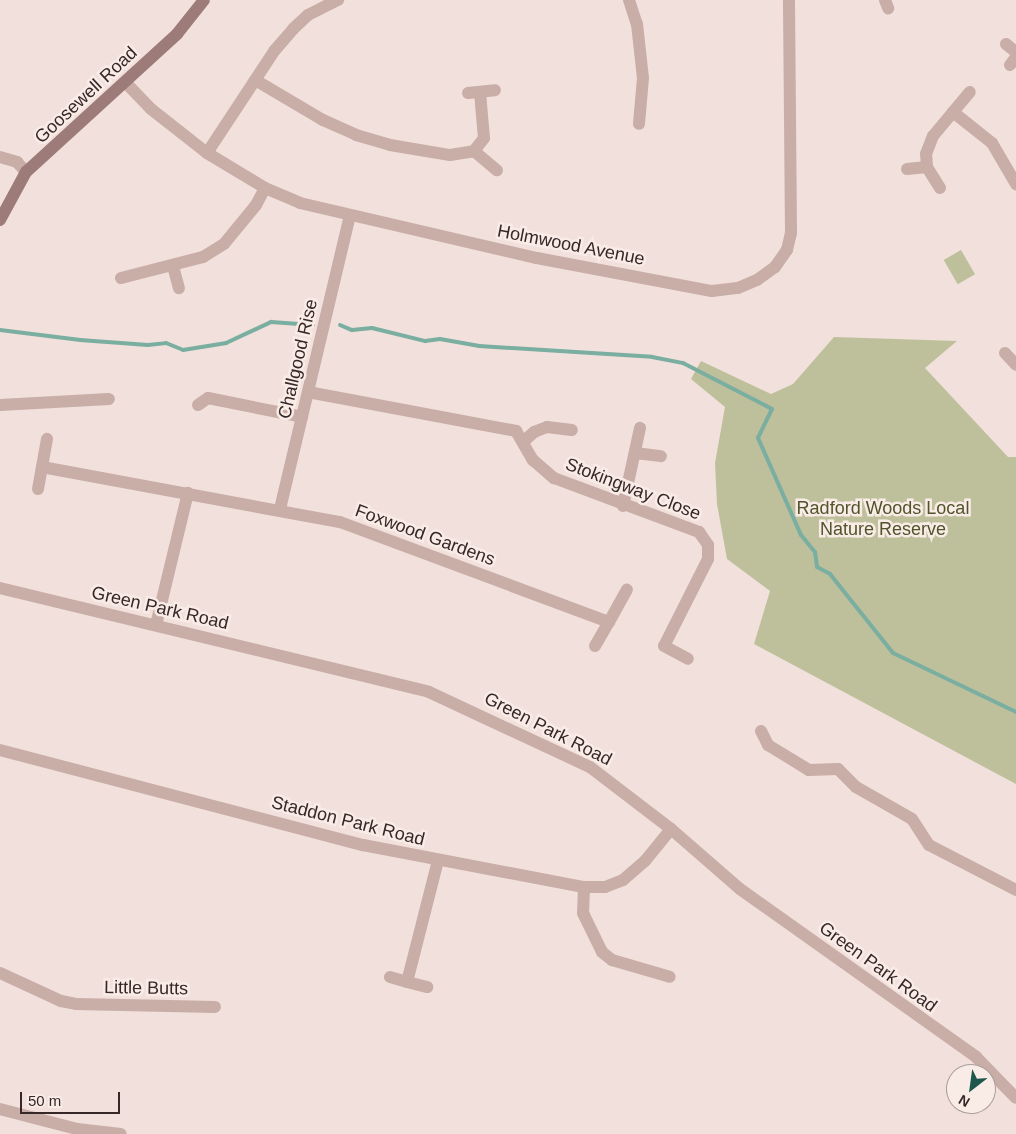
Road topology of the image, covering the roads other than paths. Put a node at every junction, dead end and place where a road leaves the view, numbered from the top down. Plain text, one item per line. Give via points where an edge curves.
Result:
1 (204, 0) edge
2 (338, 0) edge
3 (629, 0) edge
4 (789, 0) edge
5 (255, 80) junction
6 (125, 82) junction
7 (495, 90) dead end
8 (970, 92) dead end
9 (953, 112) junction
10 (639, 124) dead end
11 (474, 151) junction
12 (207, 153) junction
13 (0, 157) edge
14 (927, 167) junction
15 (907, 169) dead end
16 (497, 170) dead end
17 (26, 172) junction
18 (1016, 184) edge
19 (265, 188) junction
20 (940, 188) dead end
21 (350, 216) junction
22 (0, 220) edge
23 (173, 266) junction
24 (121, 278) dead end
25 (180, 288) dead end
26 (1006, 353) dead end
27 (1016, 365) edge
28 (308, 392) junction
29 (109, 399) dead end
30 (0, 405) edge
31 (198, 405) dead end
32 (302, 416) junction
33 (640, 428) dead end
34 (572, 430) dead end
35 (47, 439) dead end
36 (523, 442) junction
37 (636, 453) junction
38 (661, 456) dead end
39 (42, 467) junction
40 (38, 489) dead end
41 (188, 493) junction
42 (623, 506) junction
43 (280, 509) junction
44 (0, 588) edge
45 (627, 590) dead end
46 (609, 622) junction
47 (156, 625) junction
48 (596, 646) dead end
49 (688, 659) dead end
50 (761, 731) dead end
51 (0, 750) edge
52 (671, 829) junction
53 (438, 860) junction
54 (584, 887) junction
55 (1016, 890) edge
56 (0, 973) edge
57 (390, 977) dead end
58 (670, 977) dead end
59 (408, 982) junction
60 (427, 987) dead end
61 (215, 1007) dead end
62 (1016, 1098) edge
63 (0, 1109) edge
64 (121, 1134) edge

1 - 6 street, Goosewell Road via 178,34
2 - 5 street via 308,15 293,29
3 - 10 street via 637,24 643,78
4 - 21 street, Holmwood Avenue via 791,233 787,250 775,267 757,280 738,288 712,291
5 - 11 street via 323,120 356,135 424,152 450,155
5 - 12 street
6 - 12 street, Holmwood Avenue via 152,109
6 - 17 street, Goosewell Road
7 - 11 street via 474,92 484,138
8 - 9 street
9 - 14 street via 932,136 926,154
9 - 18 street via 992,143
11 - 16 street
12 - 19 street, Holmwood Avenue
13 - 17 street via 17,162
14 - 15 street
14 - 20 street
17 - 22 street, Goosewell Road
19 - 21 street, Holmwood Avenue via 300,203
19 - 23 street via 256,205 224,244 203,257
21 - 28 street, Challgood Rise
23 - 24 street
23 - 25 street
26 - 27 street
28 - 32 street, Challgood Rise
28 - 36 street, Stokingway Close via 499,426 516,430
29 - 30 street
31 - 32 street via 208,398
32 - 43 street, Challgood Rise
33 - 37 street
34 - 36 street via 547,428 534,432
35 - 39 street
36 - 42 street, Stokingway Close via 542,470
37 - 38 street
37 - 42 street
39 - 40 street
39 - 41 street, Foxwood Gardens
41 - 43 street, Foxwood Gardens
41 - 47 street
42 - 49 street, Stokingway Close via 699,532 708,545 708,559 664,646
43 - 46 street, Foxwood Gardens via 340,522
44 - 47 street, Green Park Road
45 - 46 street
46 - 48 street
47 - 52 street, Green Park Road via 429,692 590,767
50 - 55 street via 768,745 809,770 838,769 856,787 912,819 929,845
51 - 53 street, Staddon Park Road via 362,845
52 - 54 street, Staddon Park Road via 645,861 623,880 606,887
52 - 62 street, Green Park Road via 740,889 976,1057
53 - 54 street, Staddon Park Road
53 - 59 street
54 - 58 street via 583,914 602,952 649,978
56 - 61 street, Little Butts via 61,1001 76,1004
57 - 59 street
59 - 60 street
63 - 64 street via 77,1129

